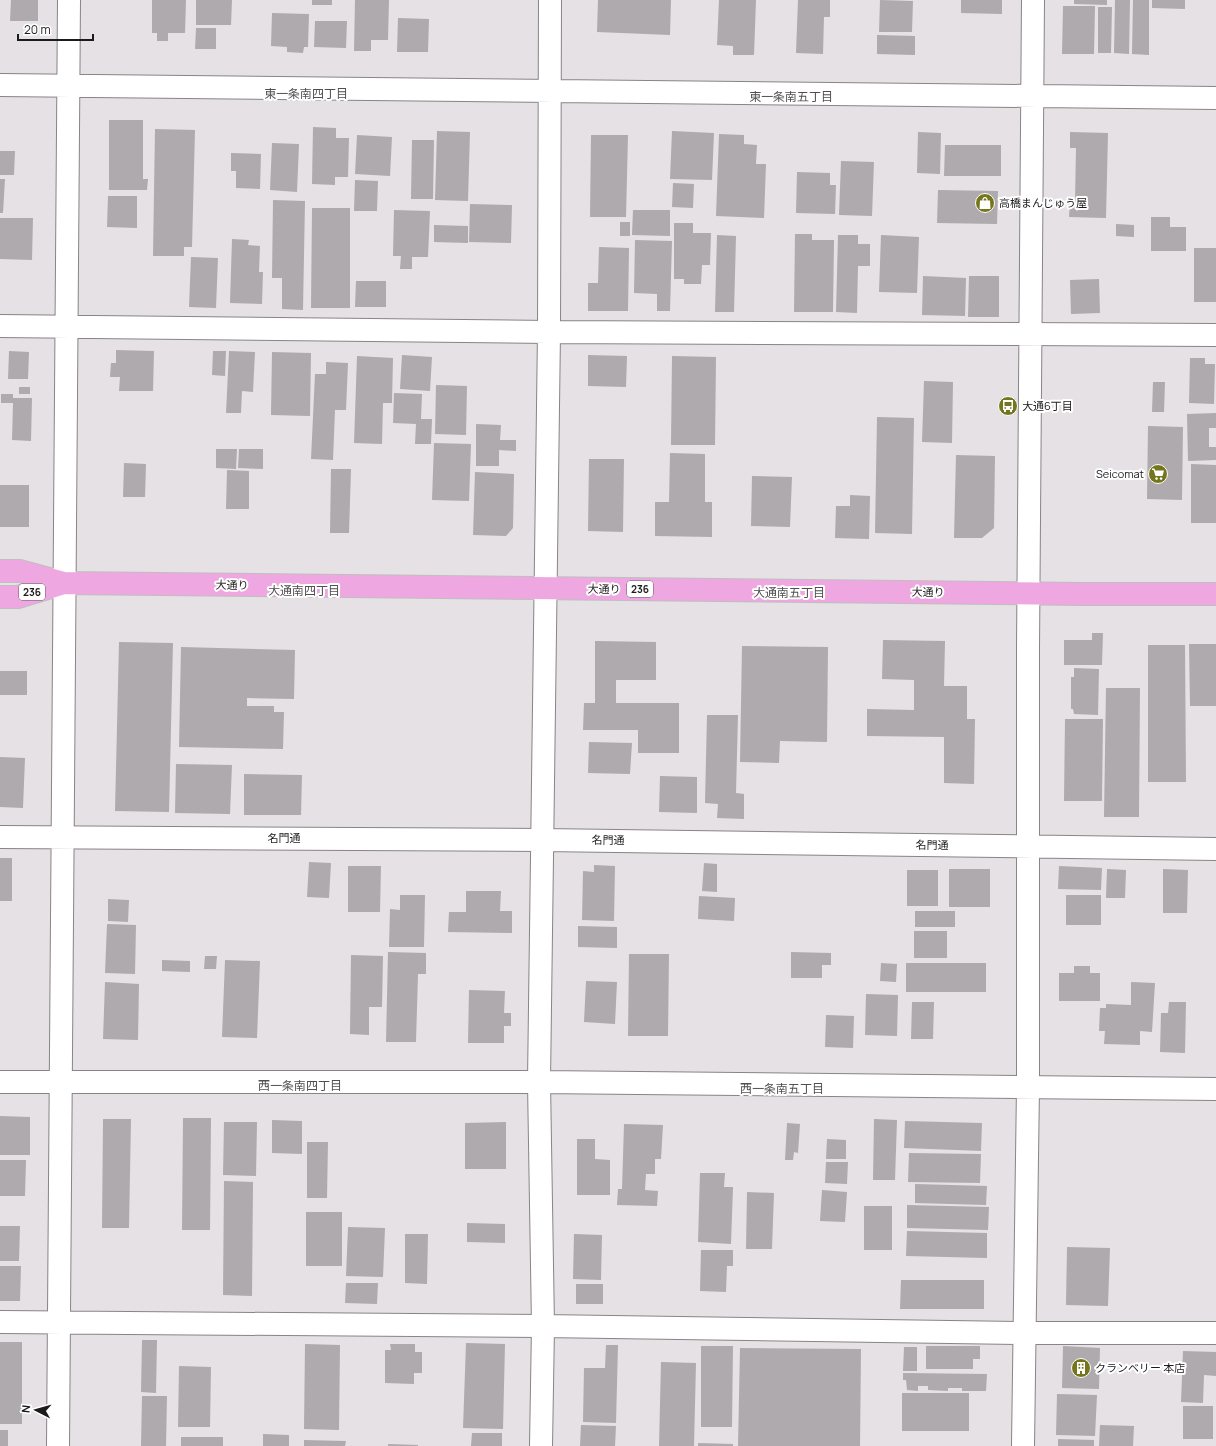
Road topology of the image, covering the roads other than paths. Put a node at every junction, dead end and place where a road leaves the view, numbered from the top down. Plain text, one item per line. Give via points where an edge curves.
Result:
1 (69, 0) edge
2 (550, 0) edge
3 (1033, 0) edge
4 (0, 85) edge
5 (68, 86) junction
6 (549, 91) junction
7 (1032, 97) junction
8 (1216, 98) edge
9 (0, 326) edge
10 (66, 326) junction
11 (549, 332) junction
12 (1031, 334) junction
13 (1216, 335) edge
14 (0, 571) edge
15 (64, 583) junction
16 (545, 588) junction
17 (1028, 594) junction
18 (1216, 594) edge
19 (0, 597) edge
20 (0, 837) edge
21 (63, 838) junction
22 (543, 840) junction
23 (1029, 846) junction
24 (1216, 849) edge
25 (0, 1082) edge
26 (539, 1082) junction
27 (60, 1083) junction
28 (1028, 1086) junction
29 (1216, 1089) edge
30 (58, 1321) junction
31 (0, 1322) edge
32 (543, 1326) junction
33 (1024, 1333) junction
34 (1216, 1333) edge
35 (58, 1446) edge
36 (541, 1446) edge
37 (1023, 1446) edge

1 - 5 street
2 - 6 street
3 - 7 street
4 - 5 street
5 - 6 street
5 - 10 street
6 - 7 street
6 - 11 street
7 - 8 street
7 - 12 street
9 - 10 street
10 - 11 street
10 - 15 street
11 - 12 street
11 - 16 street
12 - 13 street
12 - 17 street
14 - 15 highway, 大通り / 236 via 20,571
15 - 16 highway, 大通り / 236
15 - 19 highway, 大通り / 236 via 18,597
15 - 21 street
16 - 17 highway, 大通り / 236
16 - 22 street
17 - 18 highway, 大通り / 236
17 - 23 street
20 - 21 street, 名門通
21 - 22 street, 名門通
21 - 27 street
22 - 23 street, 名門通
22 - 26 street
23 - 24 street, 名門通
23 - 28 street
25 - 27 street
26 - 27 street
26 - 28 street
26 - 32 street
27 - 30 street
28 - 29 street
28 - 33 street
30 - 31 street
30 - 32 street
30 - 35 street
32 - 33 street
32 - 36 street
33 - 34 street
33 - 37 street

